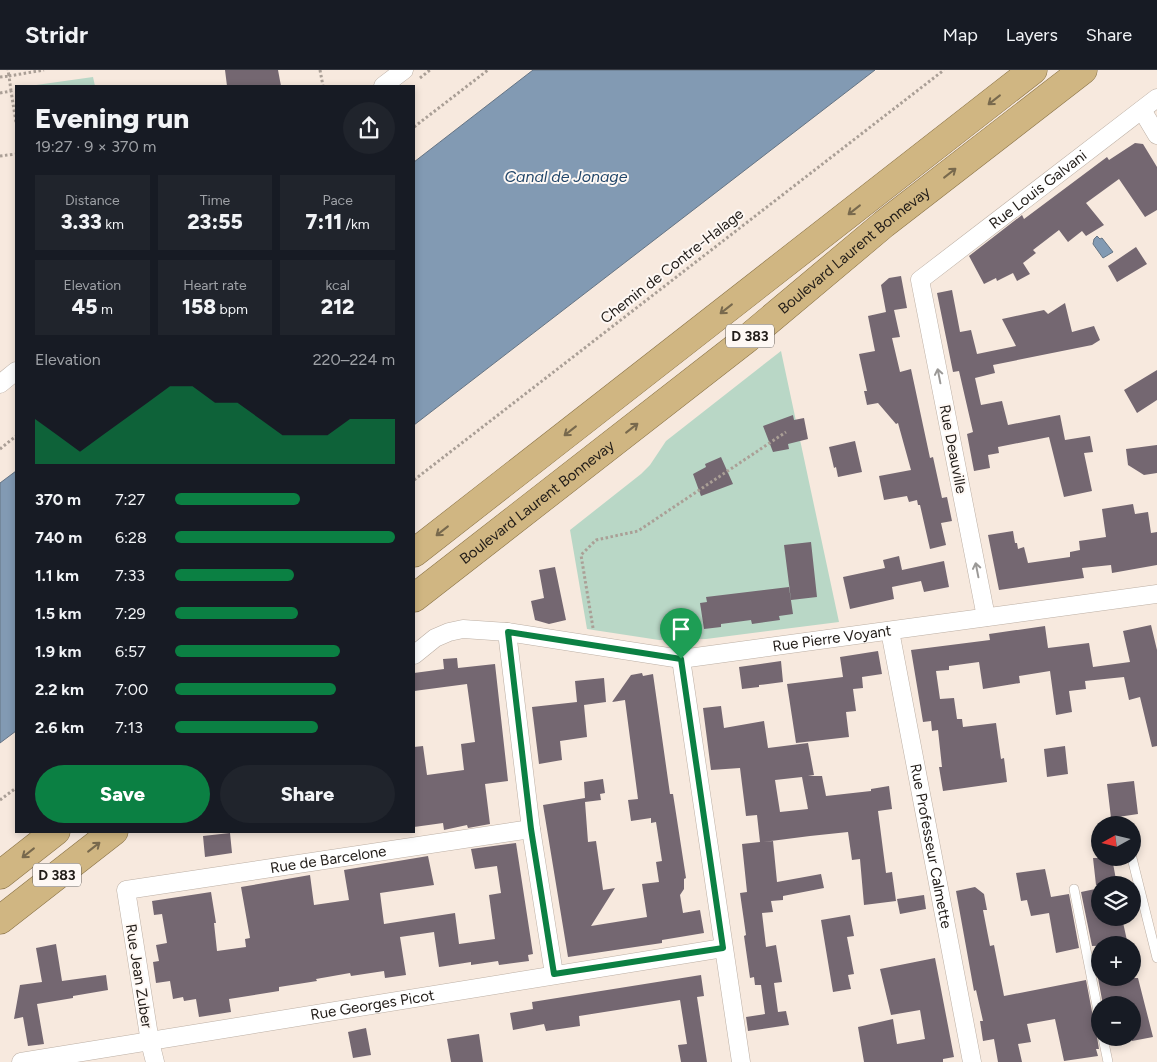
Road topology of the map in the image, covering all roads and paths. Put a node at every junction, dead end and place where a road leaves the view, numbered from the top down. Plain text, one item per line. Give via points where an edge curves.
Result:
1 (8, 70) edge
2 (44, 70) edge
3 (320, 70) edge
4 (404, 70) edge
5 (488, 70) edge
6 (944, 70) edge
7 (1033, 70) edge
8 (1083, 70) edge
9 (34, 71) edge
10 (9, 76) junction
11 (0, 77) edge
12 (323, 85) edge
13 (384, 85) edge
14 (11, 91) junction
15 (0, 93) edge
16 (1157, 98) edge
17 (1142, 110) junction
18 (15, 116) edge
19 (415, 126) edge
20 (1157, 135) edge
21 (15, 154) edge
22 (0, 156) edge
23 (920, 280) joint
24 (15, 372) edge
25 (0, 384) edge
26 (786, 432) dead end
27 (15, 437) edge
28 (0, 449) edge
29 (415, 479) edge
30 (415, 551) edge
31 (1157, 594) edge
32 (415, 597) edge
33 (986, 617) junction
34 (890, 631) junction
35 (508, 632) junction
36 (596, 646) junction
37 (415, 654) edge
38 (681, 659) junction
39 (15, 789) edge
40 (0, 800) edge
41 (531, 829) junction
42 (53, 833) edge
43 (111, 833) edge
44 (1134, 866) edge
45 (0, 875) edge
46 (1074, 889) dead end
47 (126, 890) joint
48 (0, 920) edge
49 (723, 948) junction
50 (1157, 958) edge
51 (554, 974) junction
52 (1095, 996) edge
53 (150, 1042) junction
54 (1105, 1046) edge
55 (21, 1062) edge
56 (155, 1062) edge
57 (741, 1062) edge
58 (972, 1062) edge
59 (1108, 1062) edge

1 - 10 path
2 - 9 path
3 - 12 path
4 - 13 street
5 - 19 path
6 - 29 path, Chemin de Contre-Halage
7 -> 30 highway, Boulevard Laurent Bonnevay / D 383
32 -> 8 highway, Boulevard Laurent Bonnevay / D 383 via 748,338 884,224
9 - 10 path
10 - 11 path
10 - 14 path
14 - 15 path
14 - 18 path
16 - 17 street, Rue Louis Galvani
17 - 20 street
17 - 23 street, Rue Louis Galvani
21 - 22 path
33 -> 23 street, Rue Deauville
24 - 25 street
26 - 36 path via 638,531 596,540 581,555
27 - 28 path
31 - 33 street, Rue Pierre Voyant
33 - 34 street, Rue Pierre Voyant
34 - 38 street, Rue Pierre Voyant
34 - 58 street, Rue Professeur Calmette
35 - 36 street, Rue Pierre Voyant
35 - 37 street, Rue Pierre Voyant via 463,629 449,632 435,638
35 - 41 street
36 - 38 street, Rue Pierre Voyant
38 - 49 street
39 - 40 path
41 - 47 street, Rue de Barcelone
41 - 51 street
42 -> 45 highway, D 383
48 -> 43 highway, D 383
44 - 50 lane
46 - 52 lane
47 - 53 street, Rue Jean Zuber
49 - 51 street, Rue Georges Picot
49 - 57 street
51 - 53 street, Rue Georges Picot
53 - 55 street, Rue Georges Picot
53 - 56 street, Rue Jean Zuber
54 - 59 lane

